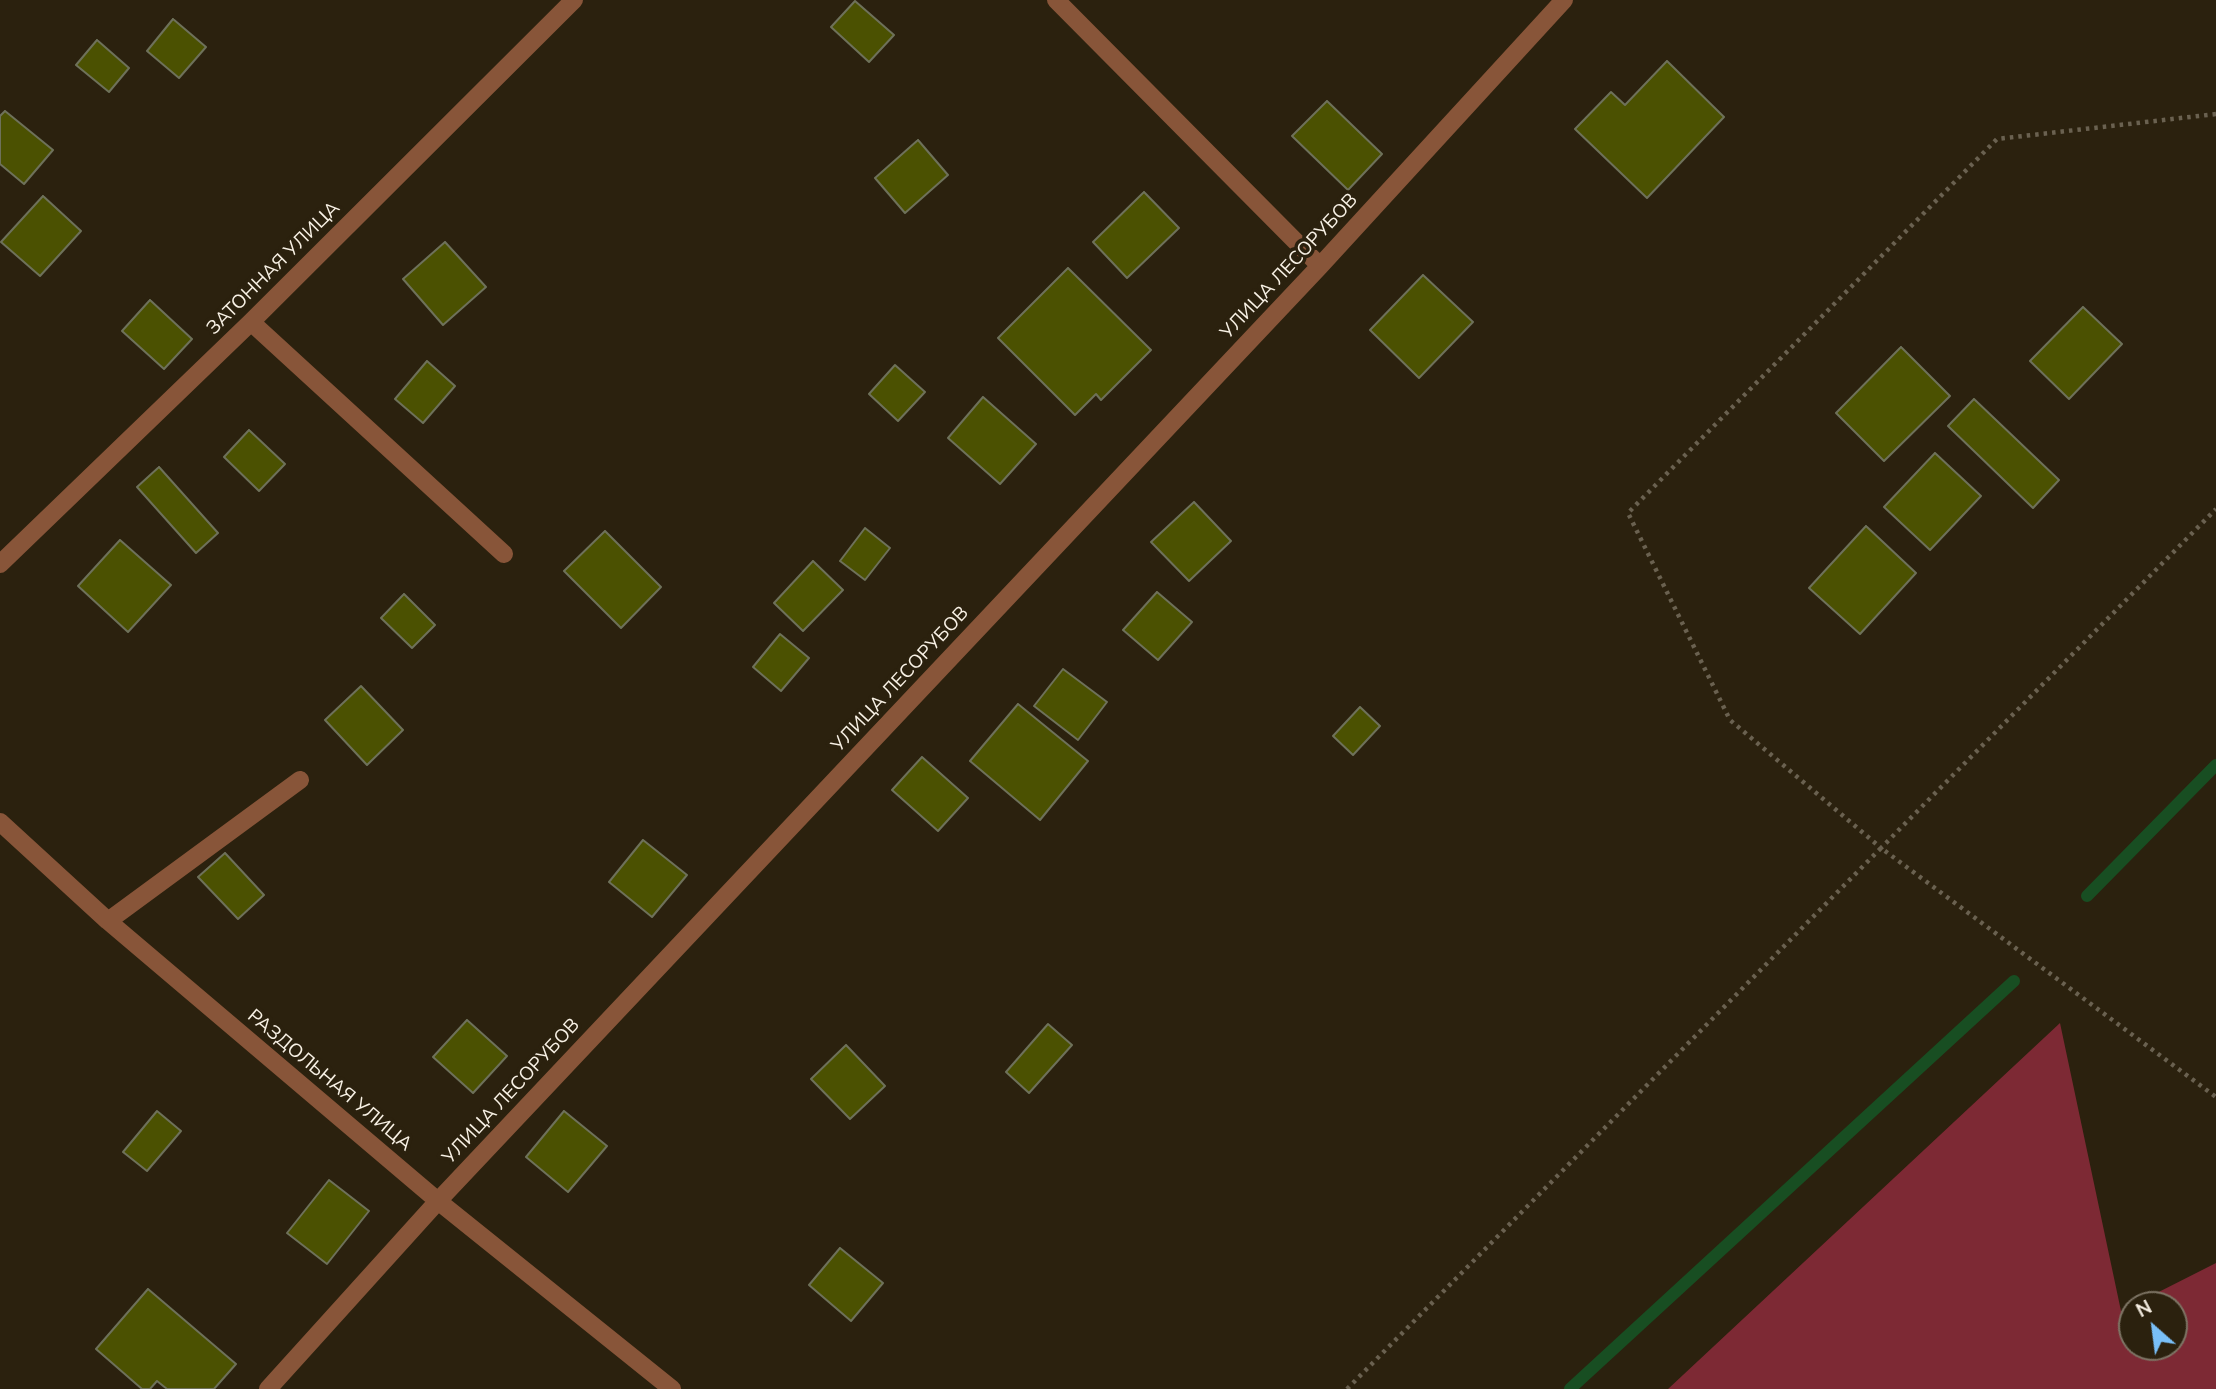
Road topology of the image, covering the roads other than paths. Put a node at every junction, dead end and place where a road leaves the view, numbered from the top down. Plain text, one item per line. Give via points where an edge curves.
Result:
1 (574, 0) edge
2 (1056, 0) edge
3 (1564, 0) edge
4 (1320, 266) junction
5 (251, 322) junction
6 (504, 554) dead end
7 (0, 564) edge
8 (300, 780) dead end
9 (0, 822) edge
10 (108, 921) junction
11 (438, 1200) junction
12 (268, 1389) edge
13 (671, 1389) edge

1 - 5 street, ЗАТОННАЯ УЛИЦА
2 - 4 street
3 - 4 street, УЛИЦА ЛЕСОРУБОВ
4 - 11 street, УЛИЦА ЛЕСОРУБОВ
5 - 6 street
5 - 7 street, ЗАТОННАЯ УЛИЦА
8 - 10 street
9 - 10 street, РАЗДОЛЬНАЯ УЛИЦА
10 - 11 street, РАЗДОЛЬНАЯ УЛИЦА
11 - 12 street, УЛИЦА ЛЕСОРУБОВ
11 - 13 street, РАЗДОЛЬНАЯ УЛИЦА

